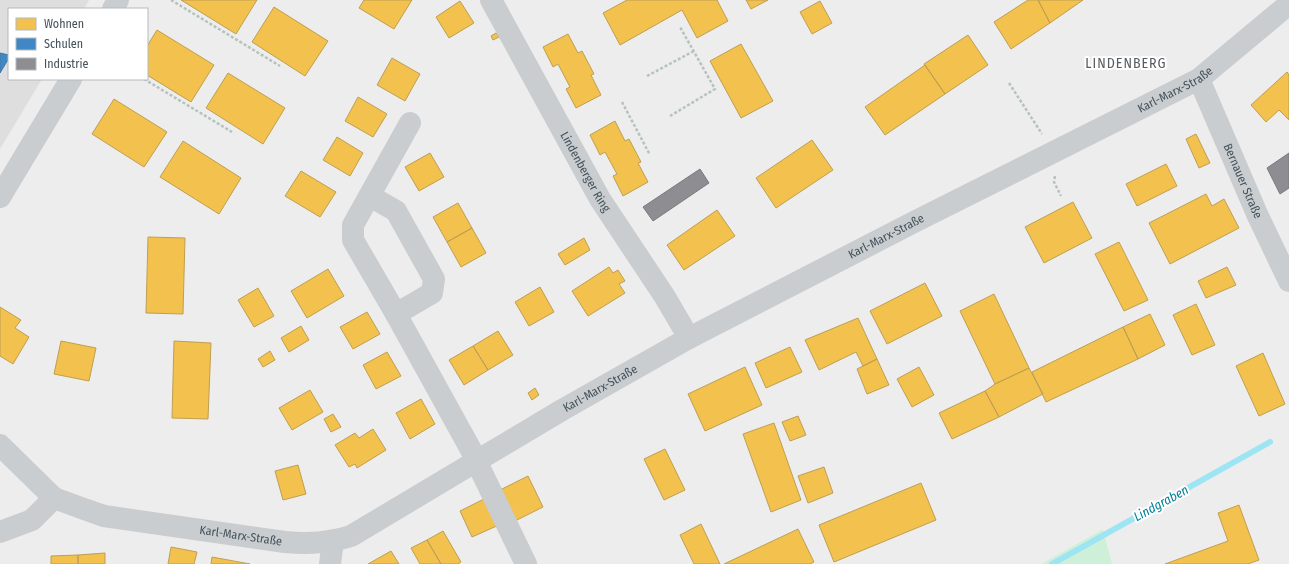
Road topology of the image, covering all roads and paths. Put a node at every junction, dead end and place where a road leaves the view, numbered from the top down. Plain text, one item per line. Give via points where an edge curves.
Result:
1 (171, 0) edge
2 (490, 0) edge
3 (1289, 4) edge
4 (680, 27) dead end
5 (694, 51) junction
6 (280, 66) dead end
7 (647, 76) dead end
8 (1199, 79) junction
9 (70, 80) edge
10 (146, 80) edge
11 (622, 102) dead end
12 (670, 116) dead end
13 (410, 123) dead end
14 (232, 132) dead end
15 (650, 155) dead end
16 (370, 196) junction
17 (0, 197) edge
18 (1289, 281) edge
19 (396, 314) junction
20 (689, 338) junction
21 (0, 445) edge
22 (476, 462) junction
23 (54, 498) junction
24 (0, 532) edge
25 (333, 541) junction
26 (330, 564) edge
27 (526, 564) edge

1 - 6 path
2 - 20 street, Lindenberger Ring via 600,199
3 - 8 street, Karl-Marx-Straße
4 - 5 path
5 - 7 path
5 - 12 path via 715,89
8 - 18 street, Bernauer Straße
8 - 20 street, Karl-Marx-Straße
9 - 17 street
10 - 14 path
11 - 15 path
13 - 16 street
16 - 19 street via 353,225 353,240
16 - 19 street via 396,211 434,279 432,293
19 - 22 street
20 - 22 street, Karl-Marx-Straße
21 - 23 street
22 - 25 street, Karl-Marx-Straße via 351,536
22 - 27 street
23 - 24 street via 32,520
23 - 25 street, Karl-Marx-Straße via 104,516 285,542 304,544
25 - 26 street

